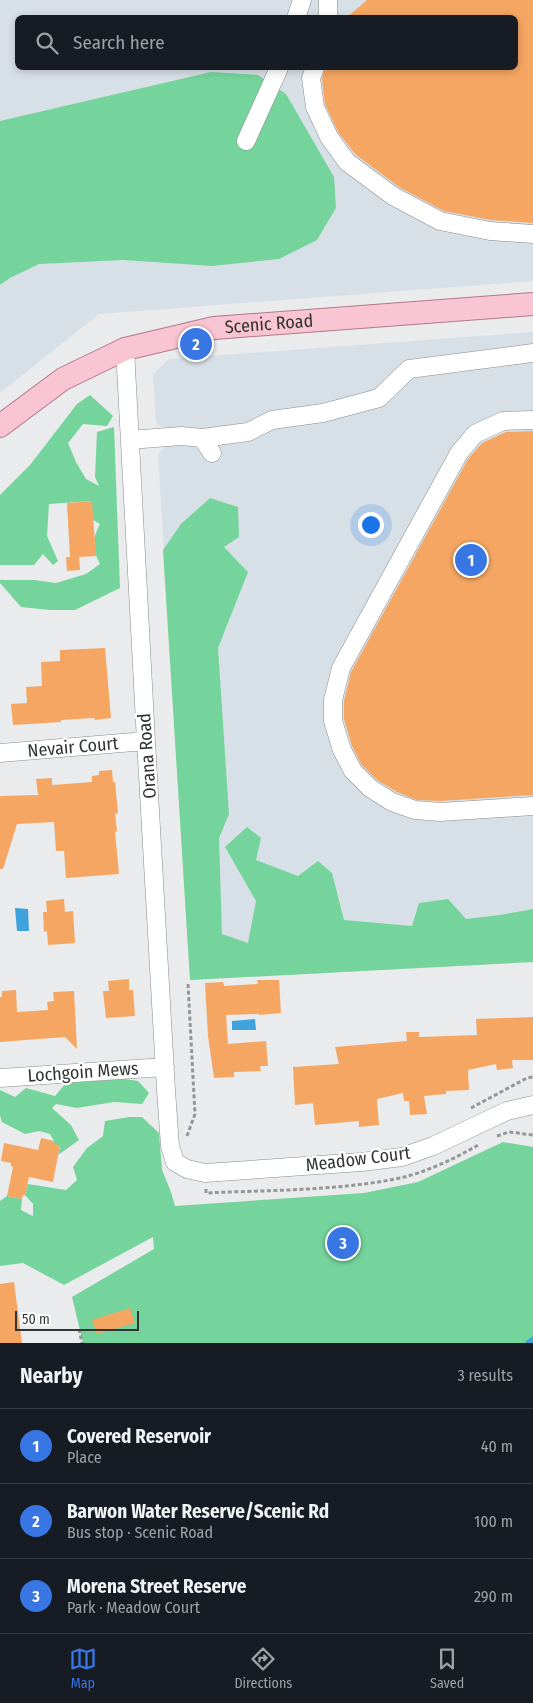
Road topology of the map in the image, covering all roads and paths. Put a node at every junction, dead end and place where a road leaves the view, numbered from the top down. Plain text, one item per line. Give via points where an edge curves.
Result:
1 (302, 0) edge
2 (328, 0) edge
3 (297, 15) edge
4 (328, 15) edge
5 (278, 70) edge
6 (314, 70) edge
7 (246, 141) dead end
8 (533, 234) edge
9 (533, 304) edge
10 (125, 349) junction
11 (533, 353) edge
12 (533, 420) edge
13 (0, 426) edge
14 (202, 438) junction
15 (130, 440) junction
16 (212, 453) dead end
17 (146, 741) junction
18 (0, 753) edge
19 (533, 806) edge
20 (188, 984) dead end
21 (165, 1066) junction
22 (533, 1077) edge
23 (0, 1078) edge
24 (533, 1106) edge
25 (470, 1108) dead end
26 (186, 1140) dead end
27 (175, 1162) joint
28 (79, 1329) dead end
29 (82, 1343) edge

1 - 3 street
2 - 4 street
5 - 7 street
6 - 8 street via 311,78 315,107 329,137 347,162 393,196 440,221 490,231
9 - 10 main road, Scenic Road via 214,328
10 - 13 main road, Scenic Road via 63,379
10 - 15 street, Orana Road
11 - 14 street via 409,368 379,398 323,413 272,420 248,432
12 - 19 street via 503,421 475,434 458,453 341,668 334,700 334,721 342,750 353,771 370,788 392,802 415,810 440,812
14 - 15 street via 181,436
14 - 16 street
15 - 17 street, Orana Road
17 - 18 street, Nevair Court
17 - 21 street, Orana Road
20 - 26 path via 195,1114
21 - 23 street, Lochgoin Mews
21 - 27 street, Orana Road via 170,1146
22 - 25 path
24 - 27 street, Meadow Court via 507,1111 402,1157 205,1173
28 - 29 path

